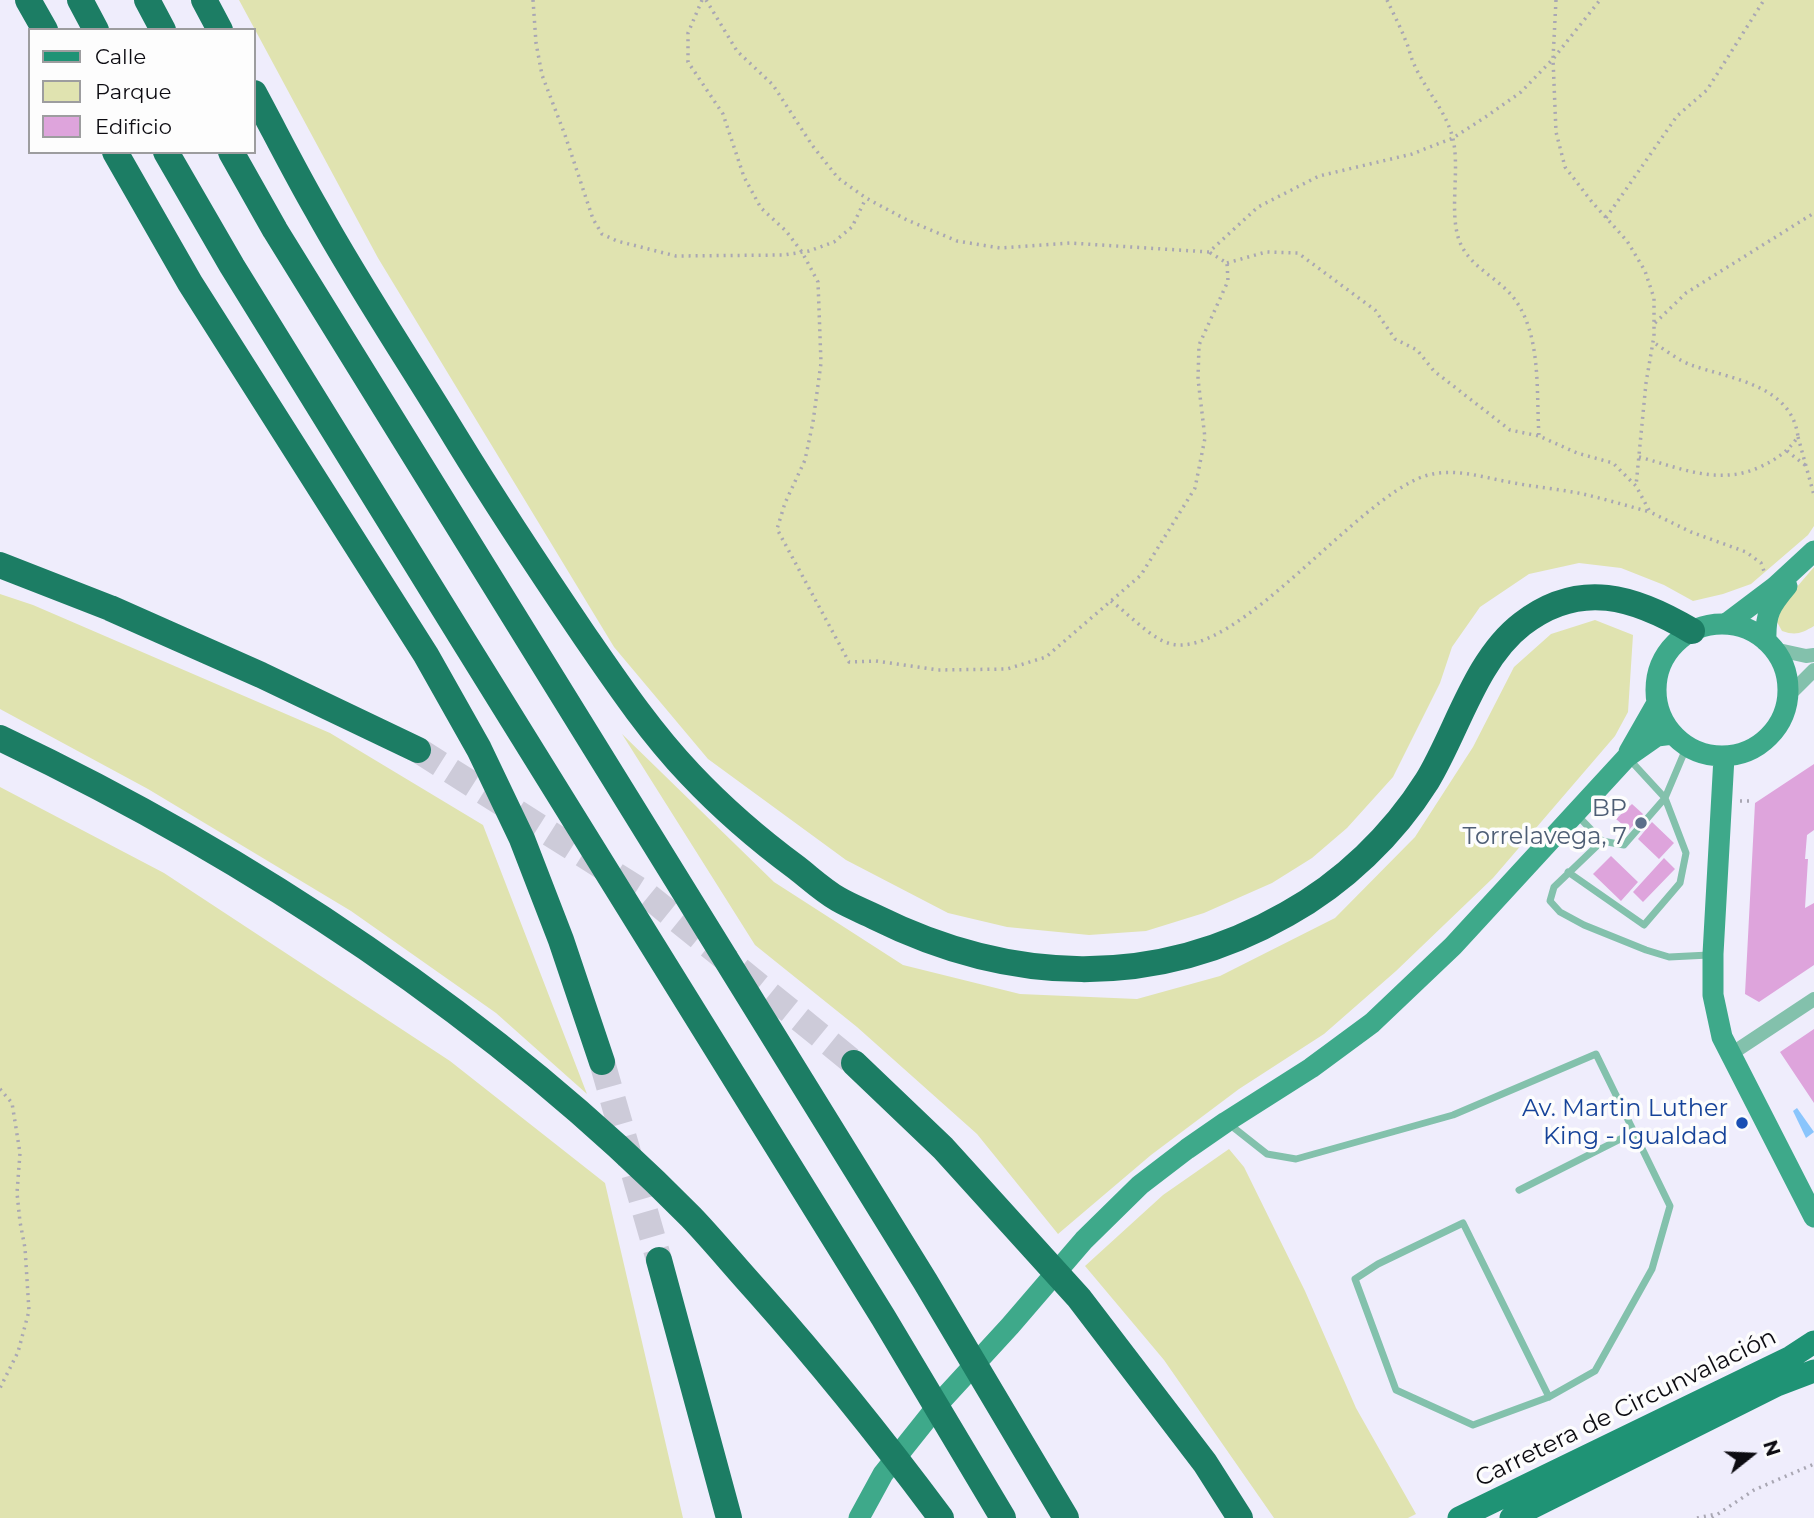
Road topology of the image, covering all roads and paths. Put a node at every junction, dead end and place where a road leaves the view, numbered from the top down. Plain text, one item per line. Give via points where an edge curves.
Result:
1 (28, 0) edge
2 (80, 0) edge
3 (147, 0) edge
4 (204, 0) edge
5 (533, 0) edge
6 (704, 0) edge
7 (1387, 0) edge
8 (1556, 0) edge
9 (1600, 0) edge
10 (1764, 0) edge
11 (44, 28) edge
12 (95, 28) edge
13 (162, 28) edge
14 (219, 28) edge
15 (1553, 59) junction
16 (256, 97) edge
17 (1453, 138) junction
18 (116, 154) edge
19 (167, 154) edge
20 (232, 154) edge
21 (866, 198) junction
22 (1814, 213) edge
23 (1606, 218) junction
24 (802, 252) junction
25 (1209, 252) junction
26 (1227, 263) junction
27 (1654, 324) junction
28 (1653, 342) junction
29 (1539, 436) junction
30 (1798, 437) junction
31 (1787, 452) junction
32 (1639, 457) junction
33 (1806, 466) junction
34 (1636, 485) junction
35 (1814, 495) edge
36 (1650, 513) junction
37 (1814, 552) edge
38 (0, 565) edge
39 (1770, 590) junction
40 (1111, 600) junction
41 (1726, 624) junction
42 (1692, 631) junction
43 (1770, 645) junction
44 (1814, 655) edge
45 (1814, 670) edge
46 (1788, 696) junction
47 (1657, 703) junction
48 (0, 738) edge
49 (1680, 740) junction
50 (418, 750) tunnel mouth
51 (1626, 757) junction
52 (1724, 757) junction
53 (1665, 798) junction
54 (1575, 813) junction
55 (1602, 841) junction
56 (1568, 872) junction
57 (1713, 954) junction
58 (1814, 999) edge
59 (1731, 1054) junction
60 (602, 1062) tunnel mouth
61 (854, 1063) tunnel mouth
62 (0, 1089) edge
63 (1226, 1122) junction
64 (1634, 1132) junction
65 (1519, 1190) dead end
66 (1814, 1217) edge
67 (659, 1260) tunnel mouth
68 (1814, 1342) edge
69 (1814, 1371) edge
70 (0, 1388) edge
71 (1549, 1396) junction
72 (1814, 1464) edge
73 (1718, 1514) junction
74 (729, 1518) edge
75 (859, 1518) edge
76 (941, 1518) edge
77 (1003, 1518) edge
78 (1066, 1518) edge
79 (1240, 1518) edge
80 (1459, 1518) edge
81 (1511, 1518) edge
82 (1697, 1518) edge
83 (1712, 1518) edge

1 - 11 highway
2 - 12 highway
3 - 13 highway
4 - 14 highway
5 - 24 path via 542,75 602,234 676,256
6 - 21 path via 737,51 773,85 838,178
6 - 24 path via 688,33 688,62 723,114 744,177 761,208
7 - 17 path via 1414,65
8 - 15 path
9 - 15 path
10 - 23 path via 1707,90 1677,117
15 - 17 path via 1521,92
15 - 23 path via 1556,132 1565,167
16 - 42 highway via 319,214 516,536 629,701 687,772 753,835 838,899 914,937 984,959 1034,968 1088,969 1127,968 1234,940 1288,914 1376,847 1426,782 1498,647 1521,624 1552,606 1584,596 1622,598
17 - 25 path via 1412,154 1319,176 1258,207
17 - 29 path via 1459,240 1476,267 1512,296 1527,321
18 - 60 highway via 190,282 426,655 479,749 527,852
19 - 77 highway
20 - 78 highway
21 - 24 path via 852,228 834,242
21 - 25 path via 957,241 1000,248 1070,243
22 - 27 path via 1686,293
23 - 27 path via 1646,271 1654,298
24 - 40 path via 818,282 821,363 805,460 777,529 849,662 938,670 1007,669 1045,657
25 - 26 path
26 - 29 path via 1266,253 1298,253 1375,310 1395,339 1417,351 1434,372 1476,405 1510,430
26 - 40 path via 1228,281 1199,345 1205,438 1195,488 1140,575
27 - 28 path
28 - 30 path via 1688,364 1755,384 1788,408
28 - 32 path
29 - 34 path via 1613,463
30 - 31 path
30 - 33 path
31 - 32 path via 1742,475 1703,475
31 - 33 path
32 - 34 path
33 - 35 path
34 - 36 path
36 - 39 path via 1746,552 1761,563
36 - 40 path via 1585,495 1461,472 1425,476 1399,489 1219,634 1173,645 1154,637
37 - 39 street
37 - 43 street via 1769,608 1765,623
38 - 50 highway via 110,608
39 - 41 street
41 - 42 street
41 - 43 street via 1741,627
42 - 47 street via 1664,659 1656,685
43 - 44 street
43 - 46 street via 1785,670
45 - 46 street
46 - 52 street via 1782,719 1768,738 1749,751
47 - 49 street
47 - 51 street
48 - 76 highway via 130,805 288,897 498,1046 594,1126 692,1218 810,1351
49 - 51 street via 1657,736
49 - 52 street
49 - 53 lane
51 - 53 lane
51 - 54 street
52 - 57 street
53 - 55 lane via 1624,845
53 - 56 lane via 1686,853 1680,883 1644,925
54 - 55 lane
54 - 63 street via 1453,946 1372,1023
55 - 56 lane
56 - 57 lane via 1550,901 1560,912 1669,957
57 - 59 street via 1713,995 1722,1037
58 - 59 street
59 - 66 street
61 - 79 highway via 943,1148 1079,1298 1205,1463
62 - 70 path via 12,1103 20,1153 17,1193 29,1311 18,1352
63 - 64 lane via 1267,1154 1296,1159 1453,1115 1596,1054
63 - 75 street via 1140,1185 1084,1240 925,1421 883,1474
64 - 65 lane
64 - 71 lane via 1670,1206 1652,1269 1595,1371
67 - 74 highway
68 - 80 main road, Carretera de Circunvalación
69 - 81 main road, Carretera de Circunvalación via 1777,1385
71 - 71 lane via 1473,1425 1396,1390 1354,1279 1463,1223
72 - 73 path via 1754,1490
73 - 82 path
73 - 83 path

